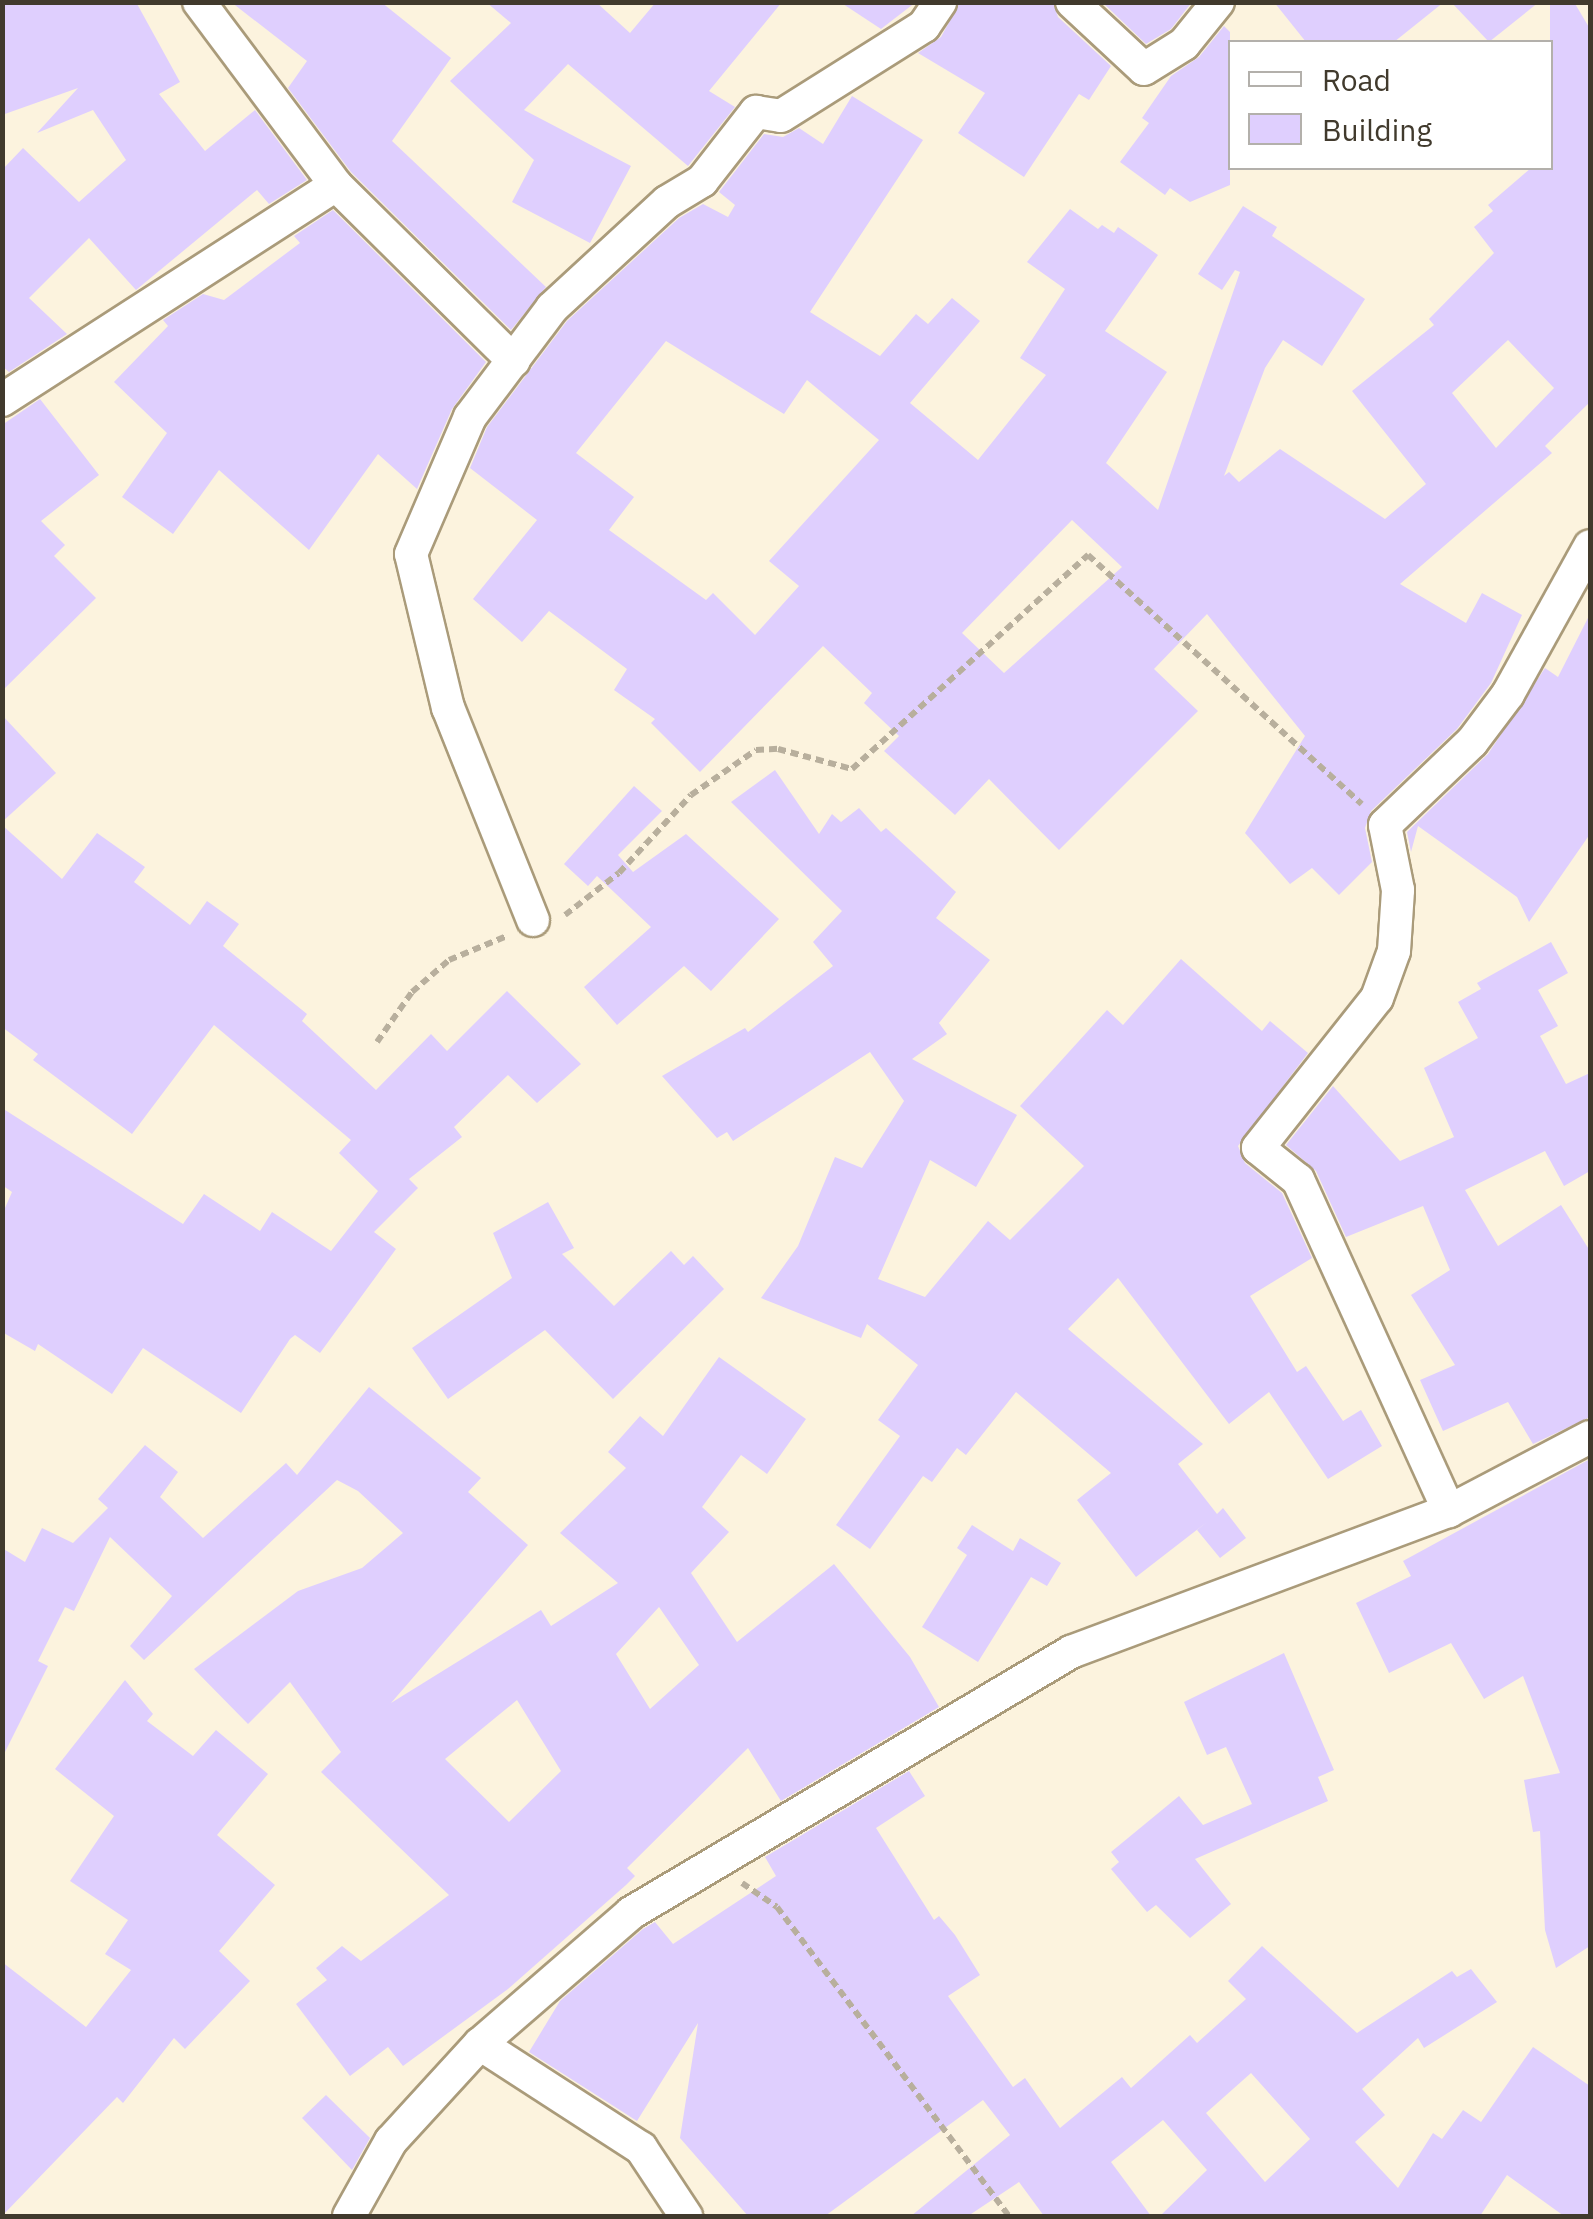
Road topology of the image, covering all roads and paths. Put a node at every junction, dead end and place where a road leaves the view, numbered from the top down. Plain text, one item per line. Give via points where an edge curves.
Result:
1 (199, 2) edge
2 (940, 2) edge
3 (1072, 2) edge
4 (1218, 2) edge
5 (336, 184) junction
6 (514, 361) junction
7 (2, 400) edge
8 (1590, 546) edge
9 (1385, 825) junction
10 (533, 920) junction
11 (377, 1042) dead end
12 (1590, 1438) edge
13 (1448, 1511) junction
14 (710, 1866) junction
15 (480, 2044) junction
16 (348, 2216) edge
17 (686, 2216) edge
18 (1009, 2216) edge

1 - 5 street
2 - 6 street via 924,26 781,116 756,112 702,181 667,202 552,308
3 - 4 street via 1144,69 1184,44
5 - 6 street
5 - 7 street
6 - 10 street via 470,417 411,554 448,708
8 - 9 street via 1508,694 1472,742
9 - 10 path via 1088,555 852,769 778,749 756,750 691,794 572,914
9 - 13 street via 1398,890 1394,951 1378,998 1258,1148 1298,1180
10 - 11 path via 449,960 412,992
12 - 13 street
13 - 14 street via 1071,1652
14 - 15 street via 632,1912
14 - 18 path via 778,1907
15 - 16 street via 391,2141
15 - 17 street via 641,2148

